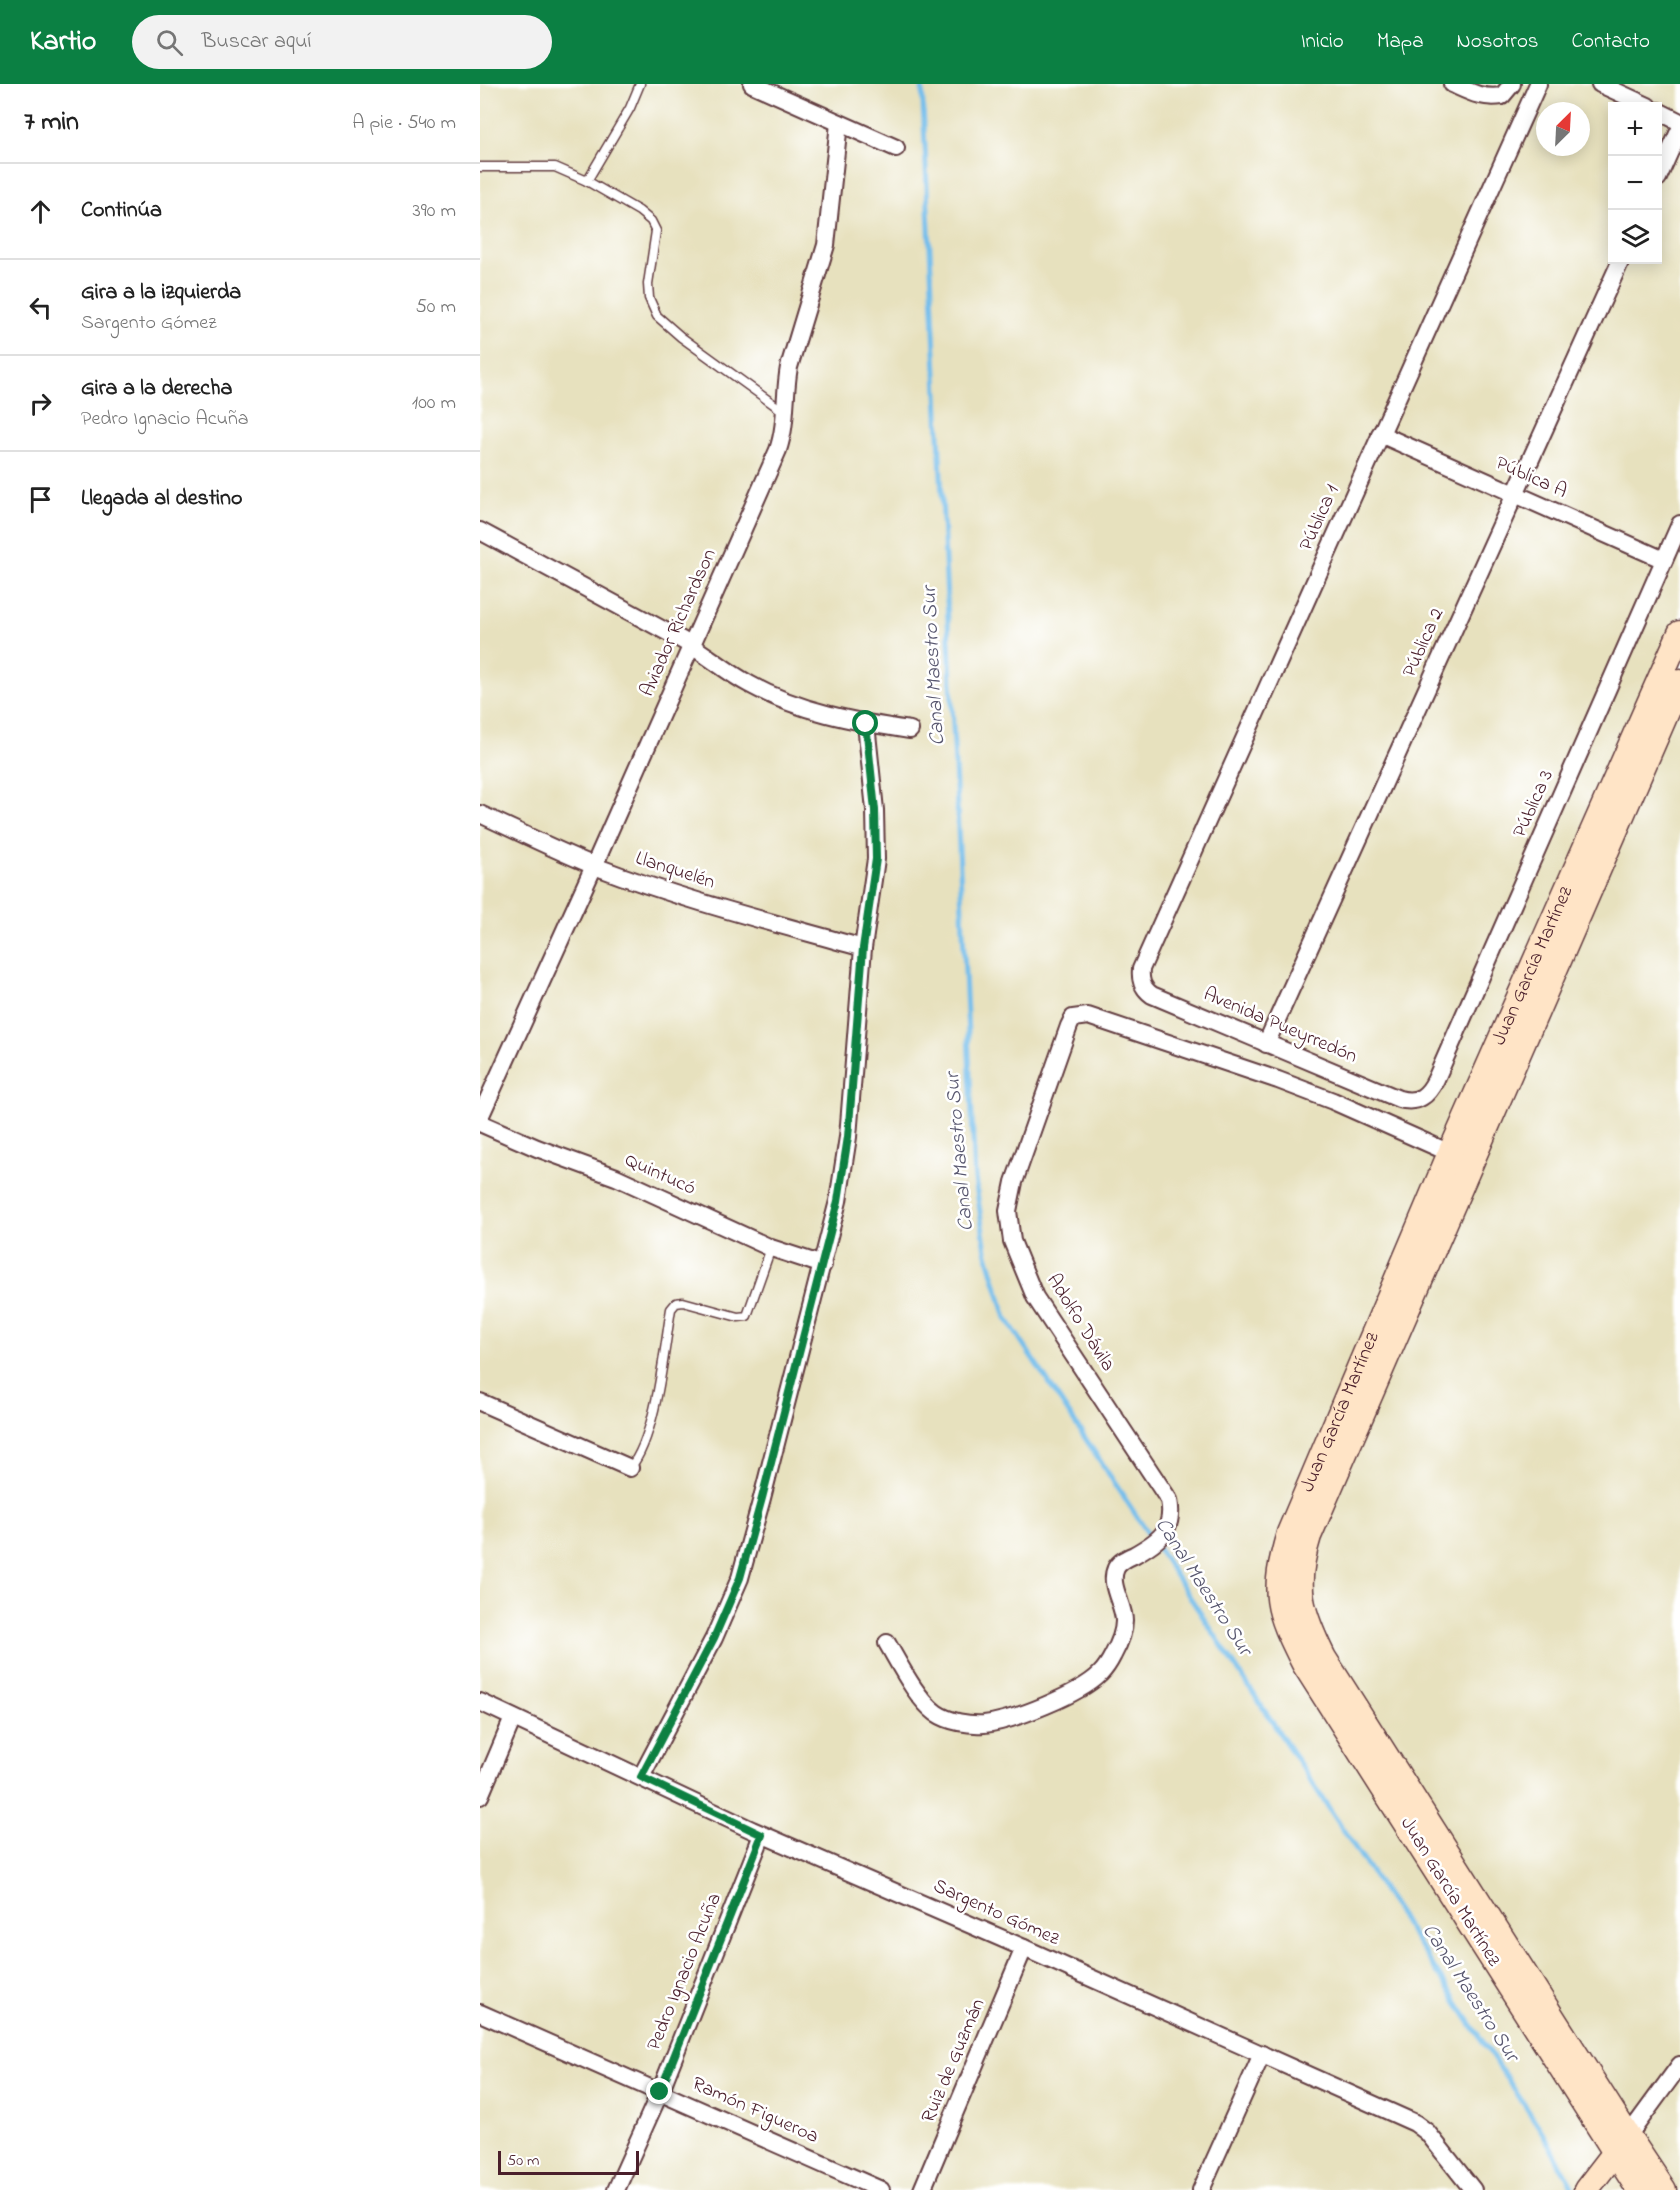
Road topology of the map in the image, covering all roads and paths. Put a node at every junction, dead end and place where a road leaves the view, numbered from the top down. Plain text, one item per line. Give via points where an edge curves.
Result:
1 (640, 84) edge
2 (752, 84) edge
3 (1452, 84) edge
4 (1512, 84) edge
5 (1538, 84) edge
6 (1600, 84) edge
7 (1639, 102) edge
8 (1662, 113) edge
9 (1680, 122) edge
10 (839, 123) junction
11 (1680, 129) edge
12 (896, 148) dead end
13 (480, 167) edge
14 (1662, 169) edge
15 (587, 181) junction
16 (1619, 264) edge
17 (783, 411) junction
18 (1380, 434) junction
19 (1515, 494) junction
20 (1680, 524) edge
21 (480, 531) edge
22 (1664, 560) junction
23 (1680, 633) edge
24 (692, 646) junction
25 (1680, 682) edge
26 (866, 724) junction
27 (910, 730) dead end
28 (480, 814) edge
29 (594, 866) junction
30 (863, 948) junction
31 (1141, 969) joint
32 (1266, 1044) junction
33 (1422, 1099) joint
34 (480, 1117) edge
35 (480, 1123) edge
36 (1450, 1153) junction
37 (771, 1248) junction
38 (823, 1265) junction
39 (480, 1402) edge
40 (630, 1468) joint
41 (887, 1643) dead end
42 (480, 1702) edge
43 (513, 1718) junction
44 (641, 1777) junction
45 (480, 1796) edge
46 (762, 1835) junction
47 (1024, 1948) junction
48 (480, 2013) edge
49 (1262, 2054) junction
50 (1680, 2065) edge
51 (660, 2092) junction
52 (1621, 2145) junction
53 (1588, 2188) edge
54 (616, 2190) edge
55 (881, 2190) edge
56 (922, 2190) edge
57 (1201, 2190) edge
58 (1473, 2190) edge
59 (1639, 2190) edge
60 (1664, 2190) edge

1 - 15 lane
2 - 10 street
3 - 4 street via 1480,96 1502,96
5 - 18 street, Pública 1
6 - 7 street
8 - 9 street
10 - 12 street
10 - 17 street, Aviador Richardson via 826,245 789,368
11 - 14 street
13 - 15 lane via 555,167
15 - 17 lane via 651,221 656,231 648,284 657,316
16 - 19 street, Pública 2
17 - 24 street, Aviador Richardson via 783,436 778,450
18 - 19 street, Pública A
18 - 31 street, Pública 1
19 - 22 street, Pública A
19 - 32 street, Pública 2
20 - 22 street, Pública 3
21 - 24 street
22 - 33 street, Pública 3 via 1436,1079
23 - 36 main road, Juan García Martínez
24 - 26 street via 751,685 831,716
24 - 29 street, Aviador Richardson
25 - 52 main road, Juan García Martínez via 1309,1536 1300,1570 1303,1609 1324,1658 1467,1880
26 - 27 street
26 - 30 street via 876,833
28 - 29 street, Llanquelén
29 - 30 street, Llanquelén via 722,909
29 - 34 street, Aviador Richardson
30 - 38 street via 848,1137
31 - 32 street, Avenida Pueyrredón via 1143,986 1152,995
32 - 33 street, Avenida Pueyrredón via 1399,1099
35 - 37 street, Quintucó via 616,1177
36 - 41 street, Adolfo Dávila via 1278,1080 1088,1016 1073,1018 1014,1182 1008,1211 1012,1241 1035,1297 1169,1500 1172,1516 1160,1536 1120,1562 1115,1571 1124,1620 1113,1657 1100,1674 1082,1687 1034,1710 985,1724 962,1723 938,1714 923,1701
36 - 52 main road, Juan García Martínez via 1289,1533 1280,1564 1281,1614 1304,1664 1488,1951
37 - 38 street, Quintucó
37 - 40 lane via 747,1316 683,1302 671,1309 650,1428 638,1460
38 - 44 street via 740,1578 714,1638
39 - 40 street
42 - 43 street, Sargento Gómez
43 - 44 street, Sargento Gómez
43 - 45 street
44 - 46 street, Sargento Gómez
46 - 47 street, Sargento Gómez
46 - 51 street, Pedro Ignacio Acuña
47 - 49 street, Sargento Gómez
47 - 56 street, Ruiz de Guzmán
48 - 51 street, Ramón Figueroa
49 - 57 street
49 - 58 street, Sargento Gómez via 1415,2123 1427,2132
50 - 52 street
51 - 54 street, Pedro Ignacio Acuña
51 - 55 street, Ramón Figueroa
52 - 53 main road
52 - 59 main road
52 - 60 main road

